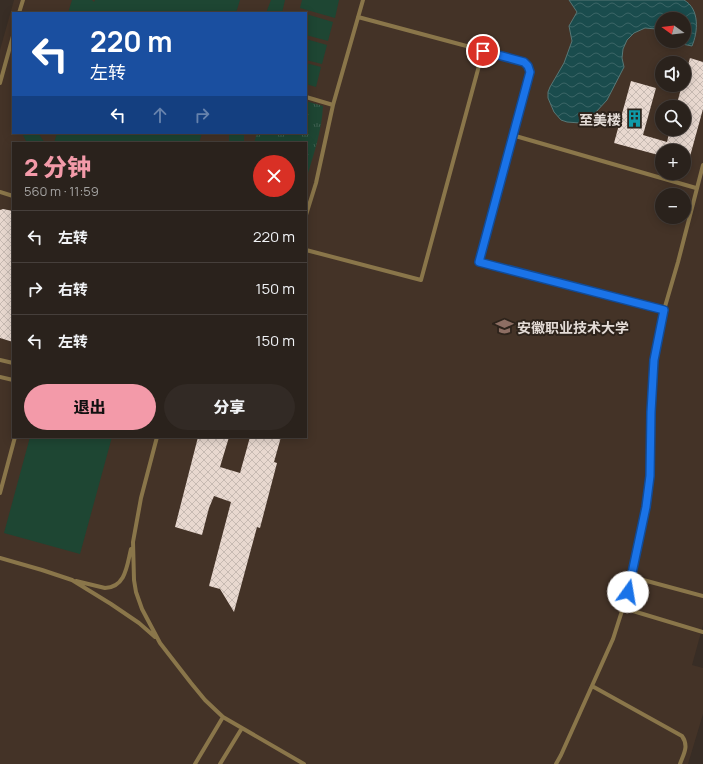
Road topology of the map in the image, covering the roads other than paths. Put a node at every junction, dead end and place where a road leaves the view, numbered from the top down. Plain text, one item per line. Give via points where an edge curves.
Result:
1 (23, 0) edge
2 (363, 0) edge
3 (19, 12) edge
4 (358, 16) junction
5 (12, 40) edge
6 (483, 51) junction
7 (0, 83) edge
8 (307, 97) edge
9 (333, 105) junction
10 (512, 136) junction
11 (703, 165) edge
12 (696, 188) junction
13 (0, 192) edge
14 (12, 196) edge
15 (307, 212) edge
16 (307, 250) edge
17 (664, 310) junction
18 (0, 360) edge
19 (12, 363) edge
20 (0, 377) edge
21 (12, 380) edge
22 (15, 438) edge
23 (157, 438) edge
24 (0, 493) edge
25 (133, 542) junction
26 (0, 558) edge
27 (632, 577) junction
28 (72, 580) junction
29 (703, 596) edge
30 (623, 608) junction
31 (703, 632) edge
32 (157, 638) junction
33 (592, 686) junction
34 (223, 717) junction
35 (242, 728) junction
36 (195, 764) edge
37 (220, 764) edge
38 (304, 764) edge
39 (556, 764) edge
40 (680, 764) edge

1 - 3 lane
2 - 4 lane
4 - 6 lane
4 - 9 lane
5 - 7 lane
6 - 10 lane via 519,60 528,66 530,72
6 - 16 lane via 421,280
8 - 9 lane
9 - 15 lane
10 - 12 lane
10 - 17 lane via 479,262
11 - 12 lane
12 - 17 lane
13 - 14 lane
17 - 27 lane via 654,360 650,476
18 - 19 lane
20 - 21 lane
22 - 24 lane
23 - 25 lane
25 - 28 lane via 125,574 116,585 105,588
25 - 32 lane via 136,592
26 - 28 lane
27 - 29 lane
27 - 30 lane
28 - 32 lane via 139,623
30 - 31 lane
30 - 33 lane
32 - 34 lane via 191,684
33 - 39 lane
33 - 40 lane via 682,736 686,747
34 - 35 lane
34 - 36 lane
35 - 37 lane
35 - 38 lane

